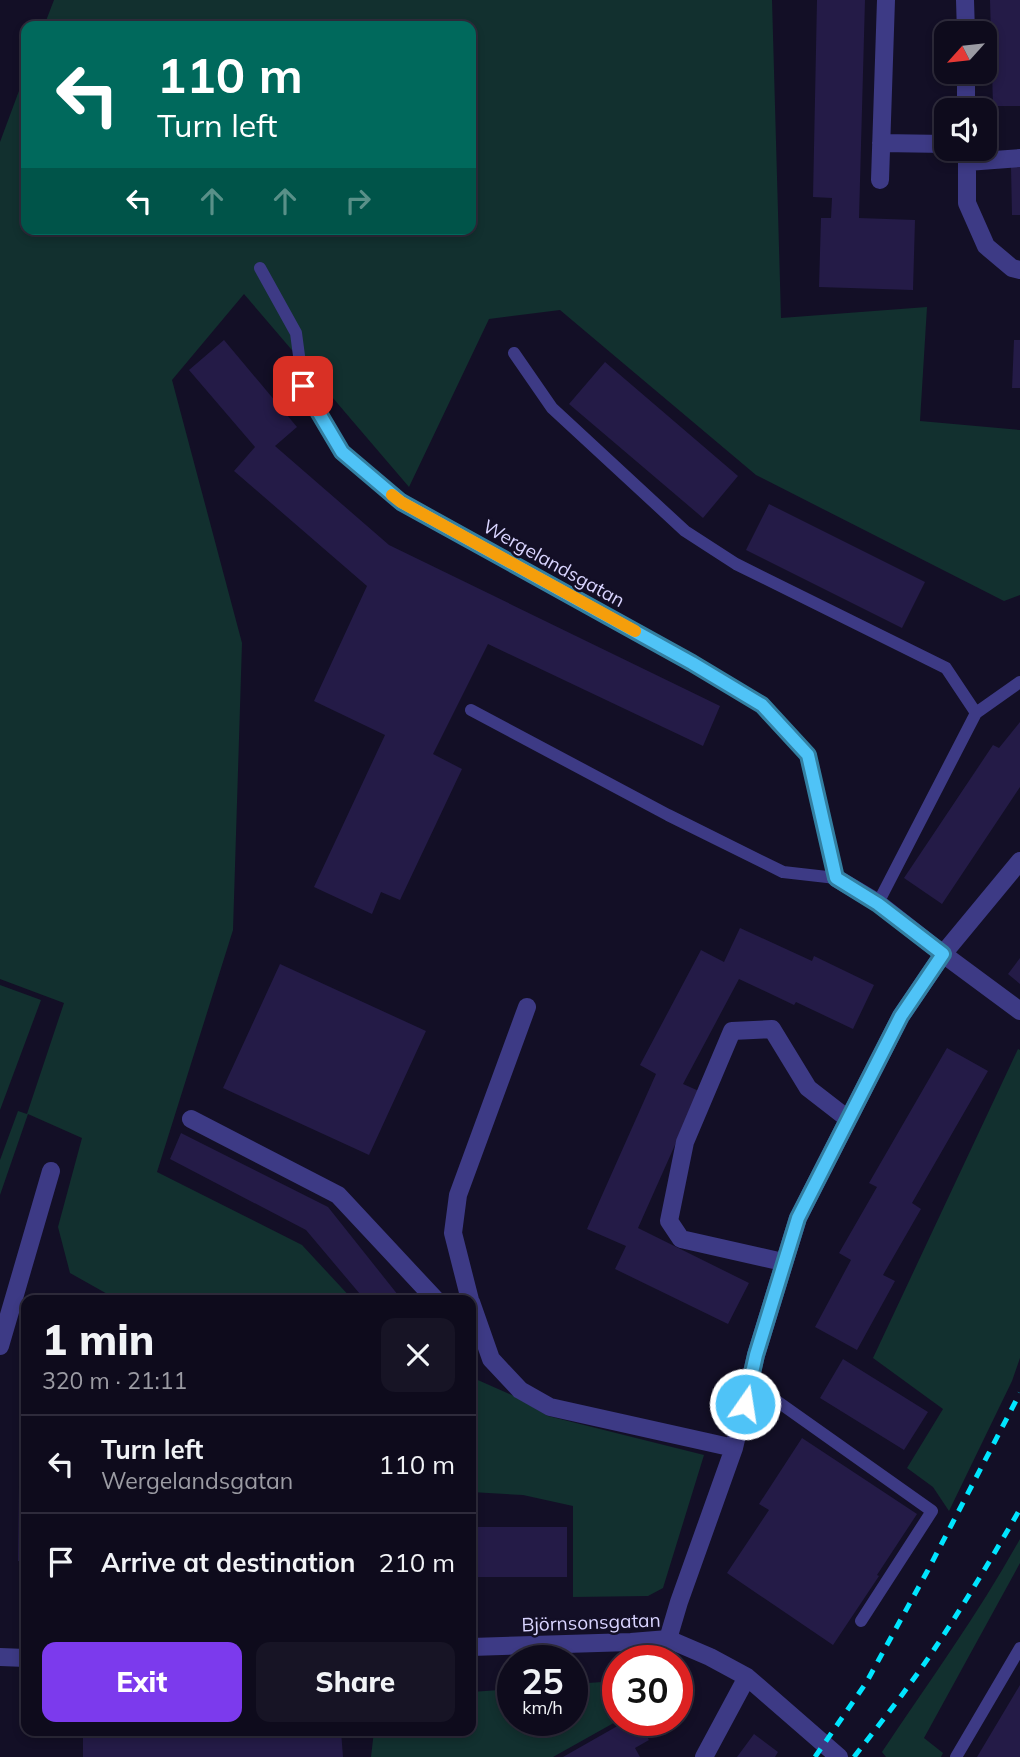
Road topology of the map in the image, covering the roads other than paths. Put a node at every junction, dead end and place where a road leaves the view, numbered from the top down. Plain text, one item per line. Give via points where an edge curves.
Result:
1 (886, 0) edge
2 (965, 0) edge
3 (966, 21) edge
4 (881, 143) junction
5 (934, 144) edge
6 (997, 157) edge
7 (1020, 158) edge
8 (967, 161) edge
9 (880, 180) dead end
10 (260, 268) dead end
11 (1020, 270) edge
12 (514, 353) dead end
13 (1020, 682) edge
14 (471, 710) dead end
15 (976, 713) junction
16 (1020, 862) edge
17 (836, 878) junction
18 (878, 904) junction
19 (943, 954) junction
20 (527, 1007) dead end
21 (1020, 1011) edge
22 (191, 1119) dead end
23 (848, 1119) junction
24 (51, 1171) dead end
25 (783, 1262) junction
26 (431, 1295) edge
27 (468, 1295) edge
28 (476, 1318) edge
29 (476, 1343) edge
30 (0, 1346) edge
31 (491, 1359) junction
32 (750, 1382) junction
33 (734, 1448) junction
34 (861, 1620) dead end
35 (668, 1639) junction
36 (476, 1647) edge
37 (1020, 1648) edge
38 (0, 1657) edge
39 (21, 1658) edge
40 (747, 1677) junction
41 (704, 1757) edge
42 (839, 1757) edge
43 (956, 1757) edge

1 - 4 street
2 - 3 street
4 - 5 street
4 - 9 street
6 - 7 street
8 - 11 street via 967,203 986,246
10 - 17 lane, Wergelandsgatan via 296,333 303,386 342,452 401,502 762,705 808,755
12 - 15 lane via 552,408 685,531 736,564 946,668
13 - 15 lane
14 - 17 lane via 783,872
15 - 18 lane
16 - 19 street
17 - 18 street
18 - 19 street
19 - 21 street
19 - 23 street via 901,1016
20 - 27 street via 458,1195 453,1233
22 - 26 street via 338,1195
23 - 25 street via 798,1218
23 - 25 street via 808,1088 772,1029 732,1031 685,1142 669,1221 681,1239
24 - 30 street
25 - 32 street
28 - 31 street
29 - 31 street
31 - 33 street via 520,1390 550,1407
32 - 33 street
32 - 34 lane via 932,1511
33 - 35 street
35 - 36 street, Björnsonsgatan
35 - 40 street, Björnsonsgatan
37 - 43 lane
38 - 39 street
40 - 41 street
40 - 42 street, Björnsonsgatan

